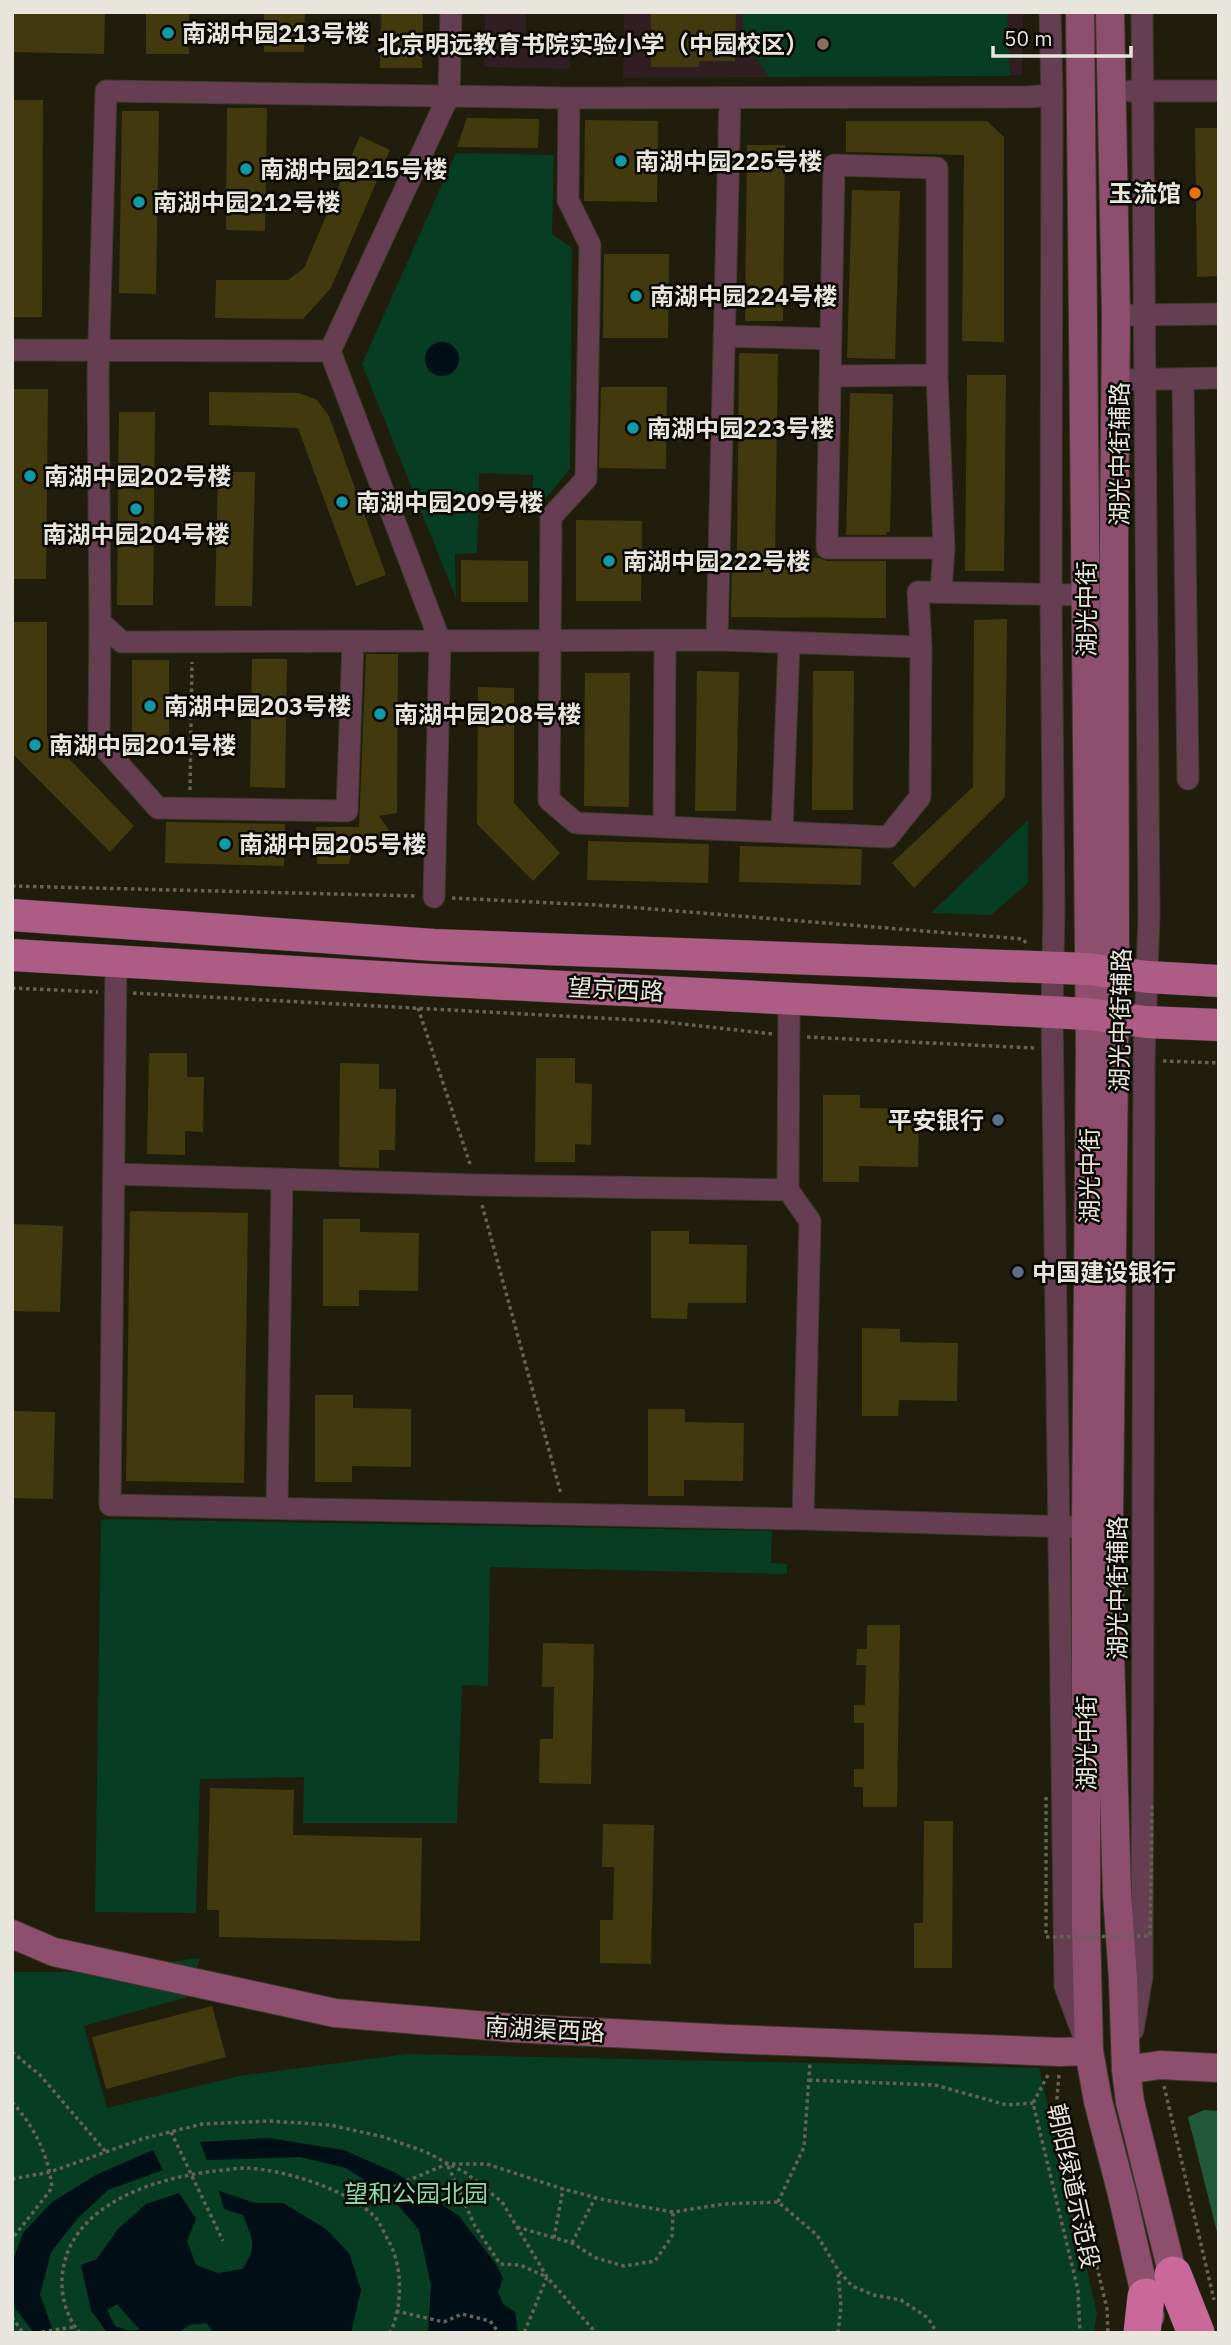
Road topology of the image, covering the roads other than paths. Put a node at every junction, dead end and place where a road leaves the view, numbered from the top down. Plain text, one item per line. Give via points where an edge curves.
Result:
1 (451, 12) edge
2 (1050, 12) edge
3 (1080, 12) edge
4 (1110, 12) edge
5 (1142, 12) edge
6 (1111, 91) junction
7 (1142, 91) junction
8 (1219, 91) edge
9 (449, 95) junction
10 (1052, 95) junction
11 (569, 98) junction
12 (730, 98) junction
13 (1145, 314) junction
14 (1219, 314) edge
15 (1116, 317) junction
16 (724, 336) junction
17 (831, 339) junction
18 (12, 350) edge
19 (99, 350) junction
20 (330, 351) junction
21 (937, 375) junction
22 (831, 376) junction
23 (1219, 378) edge
24 (1182, 379) junction
25 (1115, 380) junction
26 (1145, 380) junction
27 (1146, 536) junction
28 (1114, 537) junction
29 (944, 548) junction
30 (942, 591) junction
31 (1051, 595) junction
32 (1086, 595) junction
33 (100, 622) junction
34 (717, 640) junction
35 (440, 641) junction
36 (353, 642) junction
37 (551, 642) junction
38 (665, 642) junction
39 (789, 644) junction
40 (921, 647) junction
41 (1188, 779) dead end
42 (664, 827) junction
43 (782, 832) junction
44 (434, 897) road end
45 (12, 915) edge
46 (12, 955) edge
47 (116, 961) junction
48 (1052, 969) junction
49 (1102, 970) junction
50 (1148, 977) junction
51 (1219, 981) edge
52 (789, 998) junction
53 (1052, 1014) junction
54 (1101, 1016) junction
55 (1146, 1022) junction
56 (1219, 1025) edge
57 (114, 1174) junction
58 (282, 1179) junction
59 (788, 1190) junction
60 (277, 1506) junction
61 (803, 1519) junction
62 (1072, 1527) junction
63 (12, 1934) edge
64 (1089, 2050) junction
65 (1219, 2068) edge
66 (1126, 2070) junction
67 (1159, 2286) junction
68 (1206, 2320) edge
69 (1142, 2333) edge
70 (1154, 2333) edge
71 (1186, 2333) edge

1 - 9 street
2 - 10 street
3 - 32 main road, 湖光中街
4 - 6 main road, 湖光中街
5 - 7 street, 湖光中街辅路
6 - 7 street
6 - 15 main road, 湖光中街
7 - 8 street
7 - 13 street, 湖光中街辅路
9 - 11 street
9 - 19 street via 106,91
9 - 20 street
10 - 12 street
10 - 31 street
11 - 12 street
11 - 37 street via 568,200 590,245 586,480 551,517
12 - 16 street
13 - 14 street
13 - 15 street
13 - 26 street, 湖光中街辅路
15 - 25 main road, 湖光中街
16 - 17 street
16 - 34 street
17 - 21 street via 834,165 937,168
17 - 22 street
18 - 19 street
19 - 20 street
19 - 33 street
20 - 35 street
21 - 22 street
21 - 29 street
22 - 29 street via 827,548
23 - 24 street
24 - 26 street
24 - 41 street
25 - 26 street
25 - 28 main road, 湖光中街
26 - 27 street, 湖光中街辅路
27 - 28 street
27 - 50 street, 湖光中街辅路
28 - 49 main road, 湖光中街
29 - 30 street
30 - 31 street
30 - 40 street via 918,592
31 - 32 street
31 - 48 street
32 - 49 main road, 湖光中街
33 - 36 street via 122,642
33 - 36 street via 99,742 158,808 348,811
34 - 38 street
34 - 39 street
35 - 36 street
35 - 37 street
35 - 44 street
37 - 38 street
37 - 42 street via 549,800 576,823
38 - 42 street
39 - 40 street
39 - 43 street
40 - 43 street via 920,797 888,837
42 - 43 street
45 - 48 main road, 望京西路 via 434,945
46 - 47 main road, 望京西路
47 - 52 main road, 望京西路
47 - 57 street
48 - 49 main road, 望京西路
48 - 53 street
49 - 50 main road, 望京西路
49 - 54 main road, 湖光中街
50 - 51 main road, 望京西路
50 - 55 street, 湖光中街辅路
52 - 53 main road, 望京西路
52 - 59 street
53 - 54 main road, 望京西路
53 - 62 street
54 - 55 main road, 望京西路
54 - 62 main road, 湖光中街
54 - 66 main road, 湖光中街 via 1110,1653
55 - 56 main road, 望京西路
55 - 66 street, 湖光中街辅路 via 1142,1977
57 - 58 street
57 - 60 street via 110,1505
58 - 59 street
58 - 60 street
59 - 61 street via 810,1221
60 - 61 street
61 - 62 street
62 - 64 main road, 湖光中街
63 - 64 main road, 南湖渠西路 via 54,1952 335,2013 512,2028
64 - 67 main road, 湖光中街 via 1098,2101
65 - 66 main road
66 - 67 main road, 湖光中街
67 - 68 highway
67 - 69 highway
67 - 70 main road, 湖光中街
67 - 71 main road

